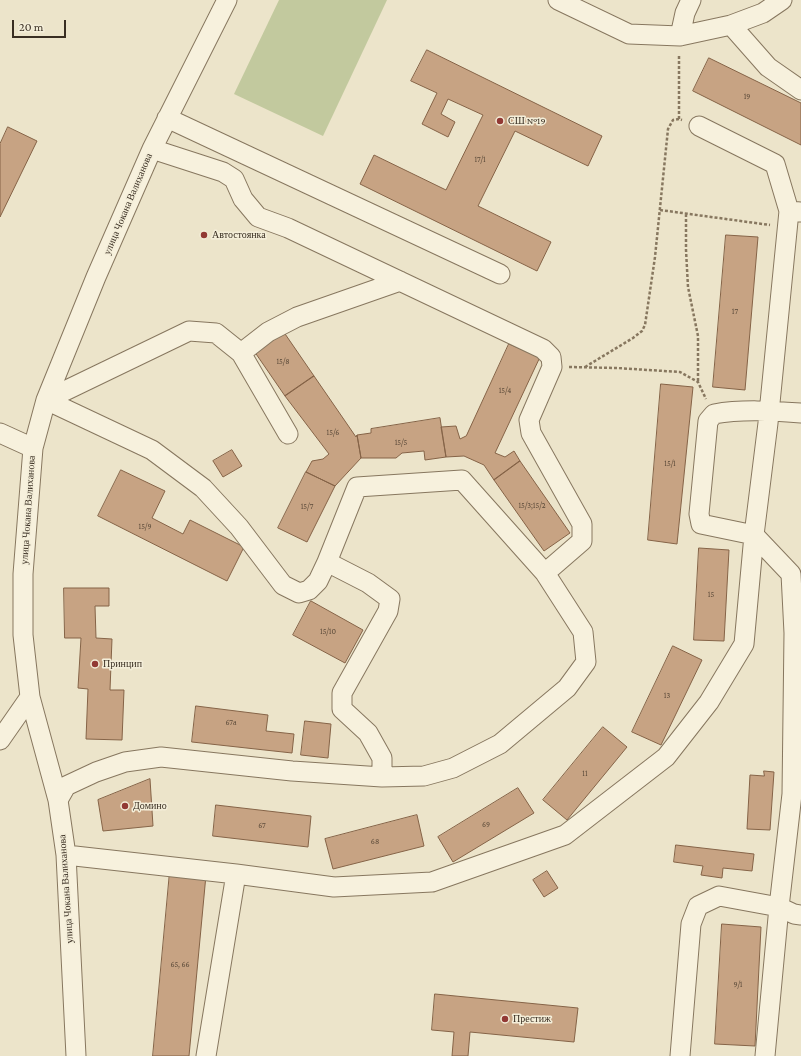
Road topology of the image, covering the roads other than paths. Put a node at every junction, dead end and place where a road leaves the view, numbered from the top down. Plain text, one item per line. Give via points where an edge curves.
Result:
1 (227, 0) edge
2 (691, 0) edge
3 (782, 0) edge
4 (566, 2) edge
5 (731, 24) junction
6 (680, 36) junction
7 (801, 90) edge
8 (167, 118) junction
9 (699, 126) road end
10 (152, 149) junction
11 (793, 216) edge
12 (500, 274) dead end
13 (400, 281) junction
14 (241, 353) junction
15 (46, 400) junction
16 (768, 411) junction
17 (801, 413) edge
18 (0, 433) edge
19 (288, 434) dead end
20 (33, 448) junction
21 (754, 535) junction
22 (327, 562) junction
23 (545, 573) junction
24 (797, 632) edge
25 (30, 697) junction
26 (0, 740) edge
27 (382, 777) junction
28 (796, 790) edge
29 (58, 800) junction
30 (66, 855) junction
31 (236, 874) junction
32 (779, 907) junction
33 (801, 915) edge
34 (76, 1056) edge
35 (206, 1056) edge
36 (680, 1056) edge
37 (765, 1056) edge

1 - 8 street, улица Чокана Валиханова
2 - 6 street
3 - 5 street via 763,13
4 - 6 street via 629,34
5 - 6 street
5 - 7 street via 768,67
8 - 10 street, улица Чокана Валиханова
8 - 12 street
9 - 11 street via 775,164
10 - 13 street via 223,172 234,179 243,199 258,217 288,228
10 - 15 street, улица Чокана Валиханова
11 - 16 street
13 - 14 street via 297,317 268,332
13 - 23 street via 543,349 551,356 552,367 529,420 531,434 582,524 582,541
14 - 15 street via 216,333 189,330
14 - 19 street
15 - 20 street, улица Чокана Валиханова
15 - 22 street via 152,450 203,488 239,527 282,585 299,592 309,590 318,581
16 - 17 street
16 - 21 street
16 - 21 street via 714,414 708,421 699,514 701,524
18 - 20 street
20 - 25 street, улица Чокана Валиханова via 23,574 23,635
21 - 24 street via 791,574
21 - 31 street via 744,644 709,702 666,757 565,835 432,882 334,887
22 - 23 street via 357,487 462,480
22 - 27 street via 368,583 390,599 388,611 342,693 342,709 368,733 382,758
23 - 27 street via 584,632 586,662 567,688 500,744 453,768 424,776
24 - 28 street
25 - 26 street
25 - 29 street, улица Чокана Валиханова
27 - 29 street via 292,771 161,757 125,762 96,772 66,786
28 - 32 street
29 - 30 street, улица Чокана Валиханова
30 - 31 street
30 - 34 street, улица Чокана Валиханова
31 - 35 street
32 - 33 street
32 - 36 street via 719,896 698,906 691,924
32 - 37 street

